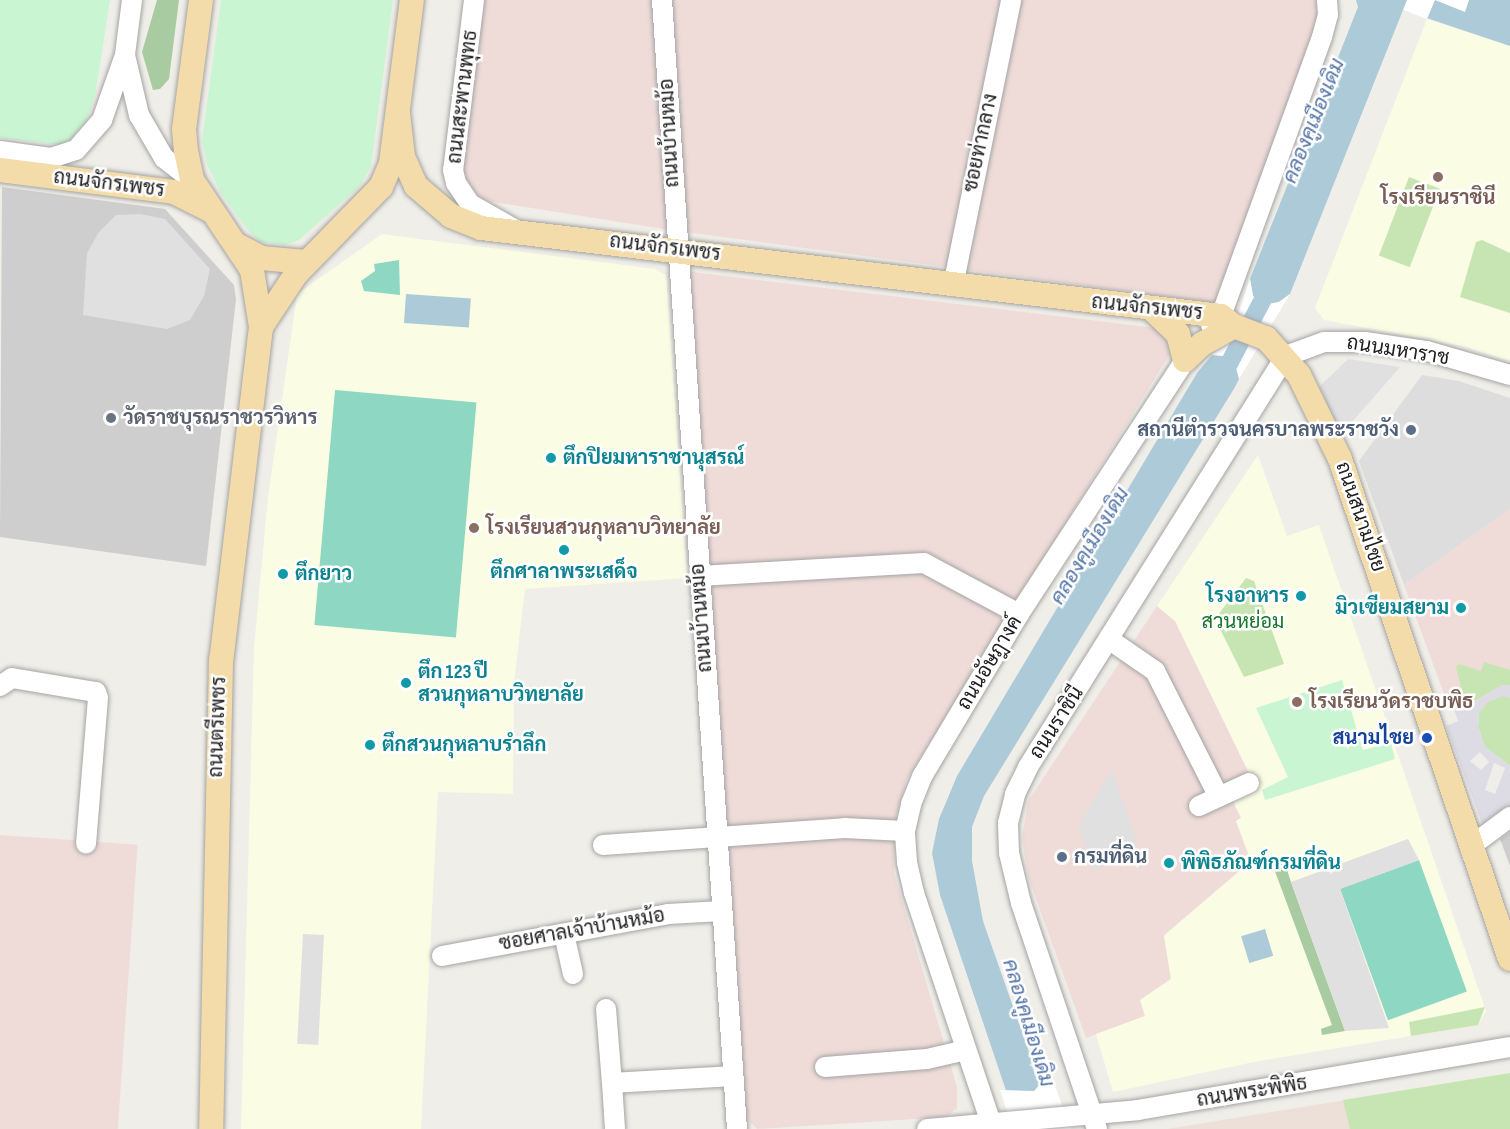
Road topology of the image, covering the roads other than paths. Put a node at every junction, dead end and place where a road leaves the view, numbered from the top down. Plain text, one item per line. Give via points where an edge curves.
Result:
1 (132, 0) edge
2 (201, 0) edge
3 (412, 0) edge
4 (474, 0) edge
5 (662, 0) edge
6 (1011, 0) edge
7 (1327, 0) edge
8 (124, 56) junction
9 (398, 113) junction
10 (0, 151) edge
11 (0, 170) edge
12 (192, 180) junction
13 (212, 212) junction
14 (521, 232) junction
15 (237, 245) junction
16 (677, 250) junction
17 (306, 262) junction
18 (953, 286) junction
19 (1151, 308) junction
20 (1228, 321) junction
21 (261, 327) junction
22 (1286, 356) junction
23 (1185, 360) junction
24 (1510, 375) edge
25 (699, 576) junction
26 (1018, 614) junction
27 (1110, 640) junction
28 (0, 686) edge
29 (1250, 783) dead end
30 (1219, 797) junction
31 (1199, 806) dead end
32 (1510, 817) edge
33 (905, 831) junction
34 (717, 835) junction
35 (86, 844) dead end
36 (603, 845) dead end
37 (1472, 846) junction
38 (722, 911) junction
39 (564, 934) junction
40 (442, 956) dead end
41 (1510, 959) edge
42 (573, 974) dead end
43 (606, 1010) dead end
44 (1510, 1047) edge
45 (964, 1050) junction
46 (825, 1067) dead end
47 (733, 1076) junction
48 (612, 1083) junction
49 (1095, 1122) edge
50 (992, 1126) edge
51 (211, 1129) edge
52 (615, 1129) edge
53 (737, 1129) edge
54 (927, 1129) edge

1 - 8 street
2 - 12 main road via 184,129
3 - 9 main road
4 - 14 street, ถนนสะพานพุทธ via 453,155 454,177 470,204
5 - 16 street, ถนนบ้านหม้อ
6 - 18 street, ซอยท่ากลาง
7 - 20 street via 1326,25
8 - 10 street via 102,120 76,150 51,158
8 - 12 street via 146,132 164,158
9 - 14 main road, ถนนจักรเพชร via 406,171 426,198 461,222
9 - 17 main road via 391,163 381,187
11 - 13 main road, ถนนจักรเพชร via 174,192
12 - 13 main road, ถนนจักรเพชร
13 - 15 main road, ถนนจักรเพชร
14 - 16 main road, ถนนจักรเพชร
15 - 17 main road, ถนนจักรเพชร via 261,258
15 - 21 main road, ถนนตรีเพชร via 252,270
16 - 18 main road, ถนนจักรเพชร
16 - 25 street, ถนนบ้านหม้อ
17 - 21 main road, ถนนตรีเพชร
18 - 19 main road, ถนนจักรเพชร
19 - 20 main road, ถนนจักรเพชร
19 - 23 main road via 1178,334
20 - 22 main road, ถนนจักรเพชร via 1266,338
20 - 23 main road
21 - 51 main road, ถนนตรีเพชร via 221,660
22 - 24 street, ถนนมหาราช via 1324,342 1365,342 1427,351
22 - 27 street, ถนนราชินี
22 - 37 main road, ถนนสนามไชย via 1313,399 1340,459
23 - 26 street, ถนนอัษฎางค์
25 - 26 street via 924,563
25 - 34 street, ถนนบ้านหม้อ
26 - 33 street, ถนนอัษฎางค์ via 923,775
27 - 30 street via 1155,671
27 - 49 street, ถนนราชินี via 1028,767 1015,794 1008,823 1009,853 1021,903
28 - 35 street via 12,678 96,693
29 - 30 street
30 - 31 street
32 - 37 street
33 - 34 street via 844,828
33 - 45 street, ถนนอัษฎางค์ via 914,893
34 - 36 street
34 - 38 street, ถนนบ้านหม้อ
37 - 41 main road, ถนนสนามไชย
38 - 39 street, ซอยศาลเจ้าบ้านหม้อ via 668,914
38 - 47 street, ถนนบ้านหม้อ
39 - 40 street, ซอยศาลเจ้าบ้านหม้อ
39 - 42 street
43 - 48 street
44 - 49 street, ถนนพระพิพิธ
45 - 46 street via 927,1059
45 - 50 street, ถนนอัษฎางค์
47 - 48 street
47 - 53 street, ถนนบ้านหม้อ
48 - 52 street
49 - 50 street, ถนนพระพิพิธ via 1062,1117
50 - 54 street, ถนนพระพิพิธ

